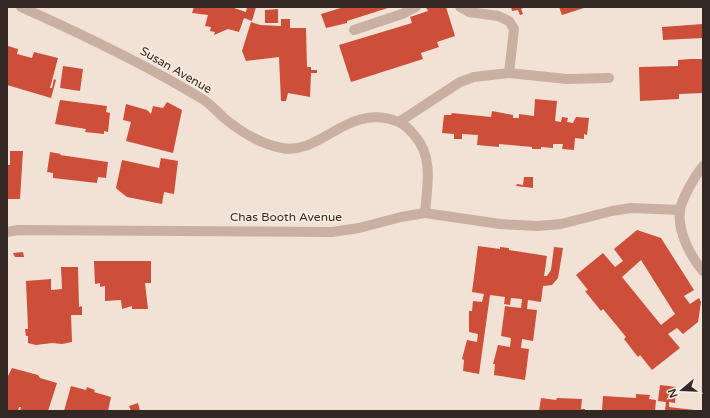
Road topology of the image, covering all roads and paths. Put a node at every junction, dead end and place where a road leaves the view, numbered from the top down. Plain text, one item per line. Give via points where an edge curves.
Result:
1 (21, 7) edge
2 (416, 7) edge
3 (460, 7) edge
4 (354, 30) dead end
5 (509, 73) junction
6 (608, 78) dead end
7 (399, 122) junction
8 (703, 166) edge
9 (680, 210) junction
10 (425, 213) junction
11 (7, 232) edge
12 (703, 270) edge

1 - 7 street, Susan Avenue via 116,50 206,101 242,132 284,149 304,146 358,120 379,118
2 - 4 street
3 - 5 street via 469,12 498,16 509,21 514,29
5 - 6 street via 567,78
5 - 7 street via 474,77 460,82
7 - 10 street, Susan Avenue via 412,132 422,145 428,161
8 - 9 street
9 - 10 street, Chas Booth Avenue via 631,208 561,224 537,226 500,224
9 - 12 street via 683,236 697,264
10 - 11 street, Chas Booth Avenue via 332,232

